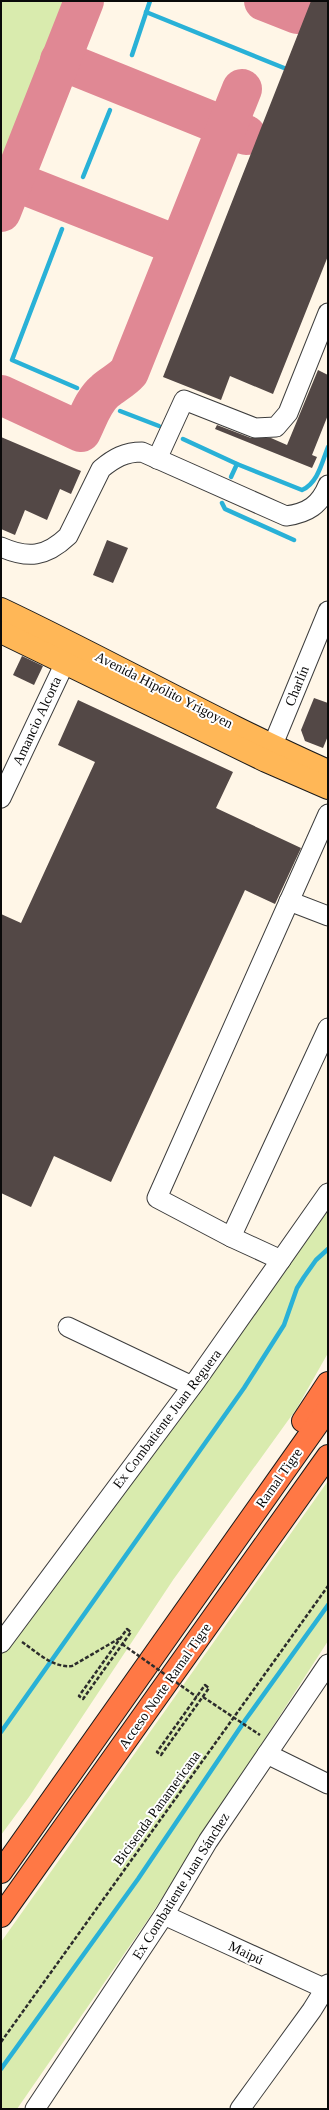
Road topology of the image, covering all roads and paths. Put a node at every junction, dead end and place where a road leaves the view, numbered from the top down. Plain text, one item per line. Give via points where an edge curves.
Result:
1 (328, 313) edge
2 (157, 459) junction
3 (328, 485) edge
4 (1, 546) edge
5 (1, 609) edge
6 (328, 611) edge
7 (1, 632) edge
8 (70, 652) junction
9 (269, 754) junction
10 (328, 771) edge
11 (328, 788) edge
12 (1, 798) edge
13 (328, 814) edge
14 (289, 901) junction
15 (328, 916) edge
16 (328, 1028) edge
17 (328, 1193) edge
18 (231, 1237) junction
19 (281, 1260) junction
20 (68, 1327) dead end
21 (328, 1383) edge
22 (192, 1386) junction
23 (328, 1409) edge
24 (328, 1456) edge
25 (230, 1547) junction
26 (328, 1586) edge
27 (5, 1637) edge
28 (121, 1637) junction
29 (122, 1644) junction
30 (328, 1664) edge
31 (197, 1697) junction
32 (202, 1697) junction
33 (234, 1718) junction
34 (246, 1727) dead end
35 (267, 1754) junction
36 (328, 1784) edge
37 (1, 1872) edge
38 (164, 1915) junction
39 (1, 1916) edge
40 (327, 1988) edge
41 (1, 2042) edge
42 (35, 2109) edge
43 (240, 2109) edge

1 - 2 street via 288,413 276,427 255,428 184,400
2 - 3 street via 286,516 304,512 315,506 323,497
2 - 4 street via 142,452 131,452 110,461 95,481 68,536 50,551 39,554 16,553
5 - 8 main road, Avenida Hipólito Yrigoyen
6 - 9 street, Charlín
7 - 8 main road, Avenida Hipólito Yrigoyen
8 - 9 main road, Avenida Hipólito Yrigoyen
8 - 12 street, Amancio Alcorta
9 - 10 main road, Avenida Hipólito Yrigoyen
9 - 11 main road, Avenida Hipólito Yrigoyen
13 - 14 street
14 - 15 street
14 - 18 street via 157,1198
16 - 18 street
17 - 19 street, Ex Combatiente Juan Reguera
18 - 19 street
19 - 22 street, Ex Combatiente Juan Reguera
20 - 22 street
21 - 25 highway via 276,1463
22 - 27 street, Ex Combatiente Juan Reguera
23 - 25 highway, Ramal Tigre
24 - 39 highway, Acceso Norte Ramal Tigre
25 - 37 highway, Acceso Norte Ramal Tigre
26 - 33 path, Bicisenda Panamericana
27 - 28 path via 56,1665 72,1666
28 - 29 path via 127,1629 131,1632
28 - 29 path via 79,1696 82,1699
29 - 31 path, bridge
30 - 35 street, Ex Combatiente Juan Sánchez
31 - 32 path via 205,1685 209,1688
31 - 32 path via 157,1752 161,1755
32 - 33 path
33 - 34 path
33 - 41 path, Bicisenda Panamericana
35 - 36 street
35 - 38 street, Ex Combatiente Juan Sánchez via 208,1841
38 - 40 street, Maipú
38 - 42 street, Ex Combatiente Juan Sánchez
40 - 43 street

